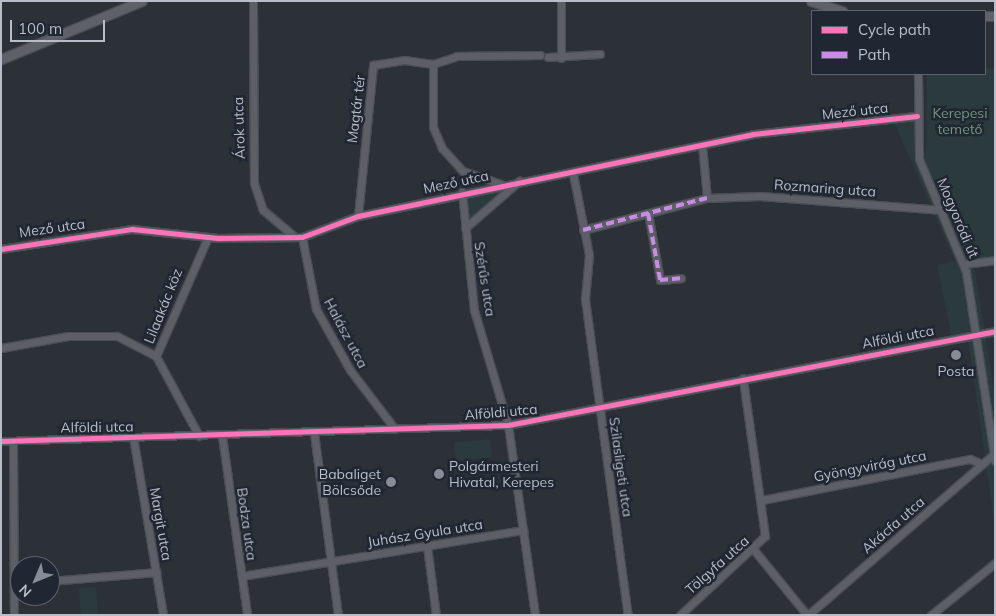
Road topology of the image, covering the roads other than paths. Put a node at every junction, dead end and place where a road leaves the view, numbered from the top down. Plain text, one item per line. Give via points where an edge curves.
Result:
1 (142, 1) edge
2 (253, 1) edge
3 (561, 1) edge
4 (811, 1) edge
5 (839, 10) edge
6 (600, 54) dead end
7 (540, 55) dead end
8 (548, 57) dead end
9 (561, 58) junction
10 (1, 59) edge
11 (433, 64) junction
12 (918, 75) edge
13 (917, 116) junction
14 (702, 145) junction
15 (573, 174) junction
16 (519, 181) junction
17 (502, 184) junction
18 (462, 192) junction
19 (707, 198) junction
20 (942, 210) junction
21 (648, 213) junction
22 (358, 216) junction
23 (465, 228) junction
24 (583, 230) junction
25 (208, 237) junction
26 (298, 237) junction
27 (1, 248) edge
28 (995, 260) edge
29 (964, 264) junction
30 (681, 278) dead end
31 (995, 331) edge
32 (976, 333) junction
33 (1, 348) edge
34 (156, 356) junction
35 (742, 379) junction
36 (600, 410) junction
37 (508, 425) junction
38 (395, 429) junction
39 (314, 433) junction
40 (199, 436) junction
41 (222, 436) junction
42 (133, 438) junction
43 (13, 440) junction
44 (1, 442) edge
45 (994, 458) edge
46 (982, 464) junction
47 (762, 500) junction
48 (523, 530) junction
49 (427, 546) junction
50 (754, 550) junction
51 (16, 556) edge
52 (331, 561) junction
53 (995, 563) edge
54 (157, 572) junction
55 (242, 576) junction
56 (60, 580) edge
57 (163, 615) edge
58 (248, 615) edge
59 (338, 615) edge
60 (436, 615) edge
61 (535, 615) edge
62 (628, 615) edge
63 (680, 615) edge
64 (808, 615) edge
65 (931, 615) edge

1 - 10 main road
2 - 26 street, Árok utca via 254,183 263,210
3 - 9 street
4 - 5 main road
6 - 9 street
7 - 11 street, Magtár tér via 457,56
8 - 9 street
11 - 17 street via 433,127 442,148 463,171
11 - 22 street, Magtár tér via 404,60 373,65
12 - 13 street, Mogyoródi út
13 - 14 street, Mező utca via 753,134
13 - 20 street, Mogyoródi út via 919,159
14 - 15 street, Mező utca
14 - 19 street
15 - 16 street, Mező utca
15 - 24 street, Szilasligeti utca
16 - 17 street, Mező utca
16 - 23 street, Mező utca
17 - 18 street, Mező utca
18 - 22 street, Mező utca
18 - 23 street, Szérűs utca
19 - 20 street, Rozmaring utca via 760,196
19 - 21 street, Rozmaring utca
20 - 29 street, Mogyoródi út
21 - 24 street, Rozmaring utca
21 - 30 street via 660,280
22 - 26 street, Mező utca
23 - 37 street, Szérűs utca via 474,310
24 - 36 street, Szilasligeti utca via 589,264 585,299
25 - 26 street, Mező utca
25 - 27 street, Mező utca via 132,229
25 - 34 street, Lilaakác köz
26 - 38 street, Halász utca via 316,309 350,370
28 - 29 street
29 - 32 street, Mogyoródi út
31 - 32 street, Alföldi utca
32 - 35 street, Alföldi utca
32 - 45 street, Mogyoródi út
33 - 34 street via 68,336 117,336
34 - 40 street, Lilaakác köz
35 - 36 street, Alföldi utca
35 - 47 street, Tölgyfa utca
36 - 37 street, Alföldi utca
36 - 62 street, Szilasligeti utca
37 - 38 street, Alföldi utca
37 - 48 street, Szérűs utca
38 - 39 street, Alföldi utca
39 - 41 street, Alföldi utca
39 - 52 street
40 - 41 street, Alföldi utca
40 - 42 street, Alföldi utca
41 - 55 street, Bodza utca
42 - 43 street, Alföldi utca
42 - 54 street, Margit utca
43 - 44 street, Alföldi utca
43 - 51 street
45 - 46 street, Akácfa utca
46 - 47 street, Gyöngyvirág utca via 970,459
46 - 64 street, Akácfa utca
47 - 50 street, Tölgyfa utca via 765,536
48 - 49 street, Juhász Gyula utca
48 - 61 street, Szérűs utca
49 - 52 street, Juhász Gyula utca
49 - 60 street
50 - 63 street, Tölgyfa utca
50 - 64 street
52 - 55 street, Juhász Gyula utca
52 - 59 street
53 - 65 street
54 - 56 street
54 - 57 street, Margit utca
55 - 58 street, Bodza utca

